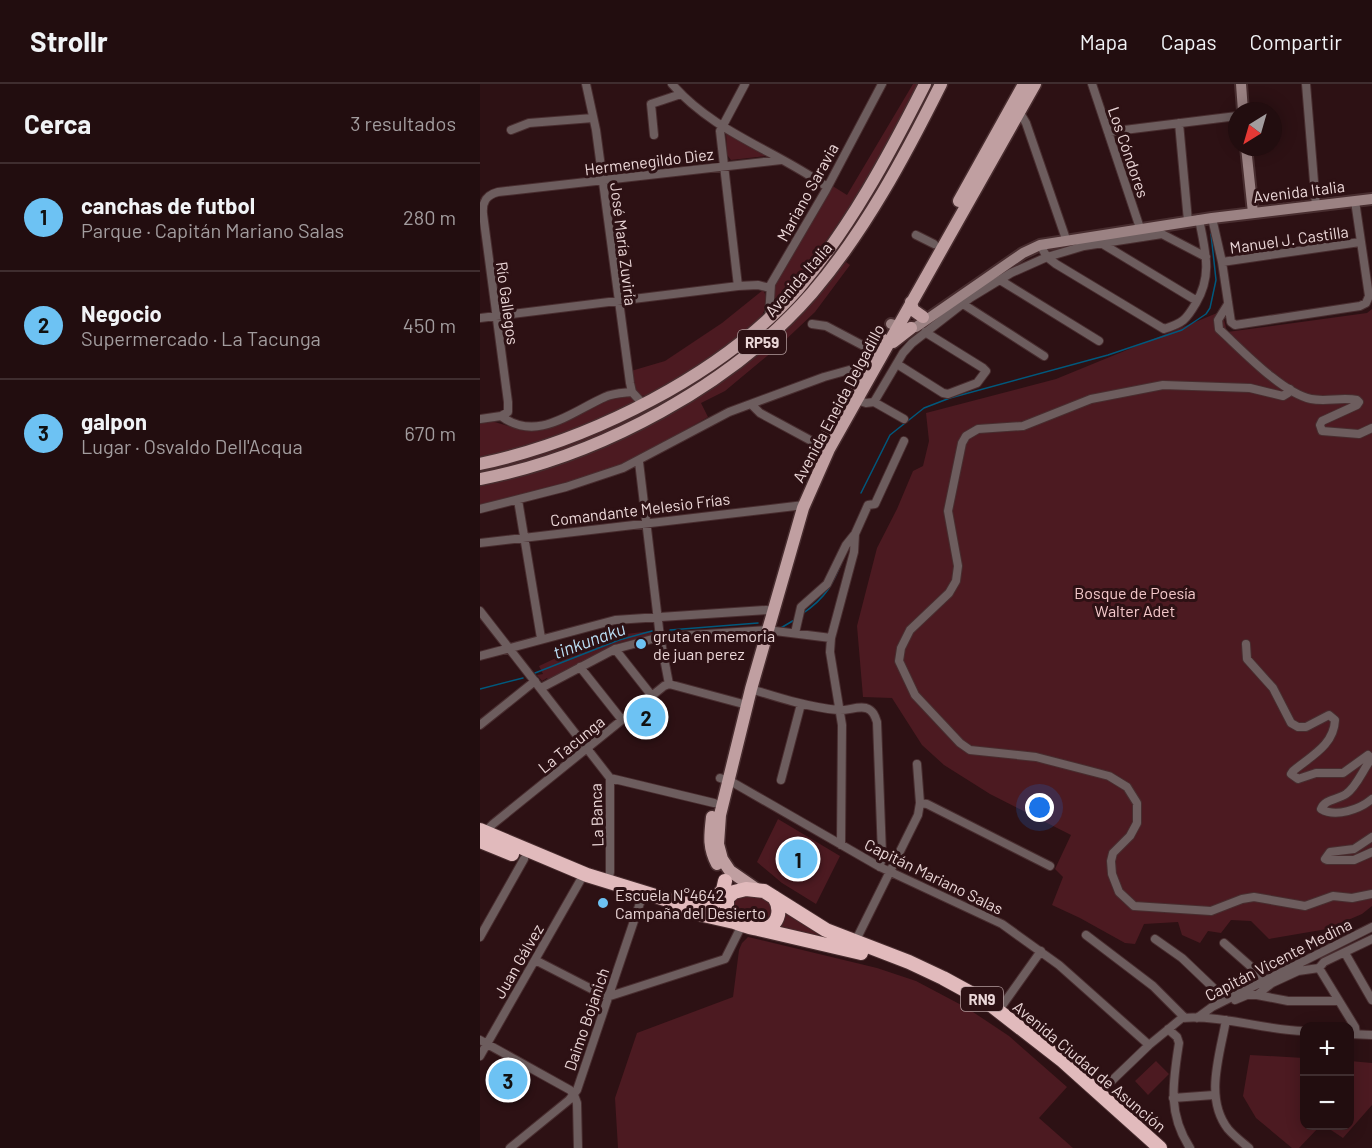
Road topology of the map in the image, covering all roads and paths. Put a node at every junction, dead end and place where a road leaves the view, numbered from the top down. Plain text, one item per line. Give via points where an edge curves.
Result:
1 (586, 84) edge
2 (672, 84) edge
3 (745, 84) edge
4 (882, 84) edge
5 (925, 84) edge
6 (941, 84) edge
7 (1024, 84) edge
8 (1035, 84) edge
9 (1092, 84) edge
10 (1241, 84) edge
11 (1306, 84) edge
12 (681, 94) junction
13 (1242, 102) edge
14 (1019, 110) junction
15 (1228, 117) edge
16 (593, 118) junction
17 (1179, 123) junction
18 (722, 125) junction
19 (511, 129) dead end
20 (1108, 132) junction
21 (654, 135) dead end
22 (1247, 156) edge
23 (781, 160) junction
24 (724, 166) junction
25 (603, 180) junction
26 (827, 187) junction
27 (491, 194) joint
28 (1372, 199) edge
29 (1355, 201) junction
30 (1316, 206) junction
31 (1253, 213) junction
32 (1212, 218) junction
33 (1199, 219) junction
34 (1188, 221) junction
35 (1140, 228) junction
36 (916, 235) dead end
37 (1065, 239) junction
38 (1360, 242) junction
39 (1101, 243) junction
40 (934, 244) junction
41 (1040, 244) junction
42 (1206, 256) junction
43 (1047, 257) junction
44 (1368, 260) edge
45 (1222, 262) junction
46 (1000, 280) junction
47 (738, 286) junction
48 (770, 288) junction
49 (617, 301) junction
50 (1197, 301) junction
51 (911, 302) junction
52 (963, 304) junction
53 (1228, 304) junction
54 (496, 316) junction
55 (769, 317) junction
56 (926, 317) junction
57 (480, 318) edge
58 (899, 323) junction
59 (812, 324) dead end
60 (925, 332) junction
61 (1099, 341) dead end
62 (882, 352) junction
63 (1044, 356) dead end
64 (897, 364) junction
65 (867, 365) junction
66 (1290, 388) junction
67 (632, 392) junction
68 (857, 400) junction
69 (874, 402) junction
70 (643, 404) junction
71 (751, 404) junction
72 (501, 416) junction
73 (904, 419) dead end
74 (480, 420) edge
75 (1372, 428) edge
76 (904, 441) dead end
77 (821, 446) junction
78 (639, 462) junction
79 (480, 465) edge
80 (480, 479) edge
81 (518, 500) junction
82 (800, 505) junction
83 (480, 509) edge
84 (646, 523) junction
85 (855, 534) junction
86 (525, 536) junction
87 (480, 543) edge
88 (769, 610) junction
89 (480, 611) edge
90 (657, 616) junction
91 (764, 630) junction
92 (795, 633) junction
93 (660, 637) junction
94 (541, 638) junction
95 (831, 638) junction
96 (1246, 644) dead end
97 (510, 648) junction
98 (615, 649) junction
99 (480, 656) edge
100 (580, 667) junction
101 (535, 681) junction
102 (669, 684) junction
103 (541, 688) junction
104 (751, 689) junction
105 (652, 696) junction
106 (743, 704) junction
107 (801, 704) junction
108 (840, 710) junction
109 (622, 720) junction
110 (480, 725) edge
111 (587, 748) junction
112 (917, 764) dead end
113 (610, 778) junction
114 (724, 779) junction
115 (781, 780) dead end
116 (1372, 799) edge
117 (714, 803) junction
118 (920, 803) junction
119 (482, 835) edge
120 (1372, 837) edge
121 (841, 845) junction
122 (1372, 852) edge
123 (524, 859) junction
124 (1050, 866) dead end
125 (880, 867) junction
126 (890, 872) junction
127 (580, 881) junction
128 (725, 881) joint
129 (608, 882) junction
130 (756, 889) junction
131 (1372, 894) edge
132 (774, 897) junction
133 (723, 898) junction
134 (641, 900) junction
135 (738, 924) junction
136 (1372, 927) edge
137 (758, 928) junction
138 (1086, 935) dead end
139 (480, 937) edge
140 (1155, 939) dead end
141 (1371, 941) edge
142 (855, 942) junction
143 (1224, 943) dead end
144 (1041, 951) junction
145 (1345, 953) junction
146 (535, 960) junction
147 (1319, 968) junction
148 (1265, 979) junction
149 (1257, 995) junction
150 (607, 997) junction
151 (1226, 1000) junction
152 (1372, 1000) edge
153 (1339, 1001) junction
154 (999, 1010) junction
155 (1185, 1018) junction
156 (1197, 1018) junction
157 (1212, 1018) junction
158 (1226, 1020) junction
159 (1352, 1022) edge
160 (1168, 1029) junction
161 (1300, 1031) edge
162 (1354, 1034) edge
163 (1372, 1035) edge
164 (483, 1042) edge
165 (1149, 1045) junction
166 (480, 1056) edge
167 (1099, 1093) junction
168 (574, 1095) junction
169 (1214, 1095) junction
170 (1173, 1098) junction
171 (510, 1148) edge
172 (578, 1148) edge
173 (1148, 1148) edge
174 (1160, 1148) edge
175 (1190, 1148) edge
176 (1249, 1148) edge

1 - 16 street, José María Zuviría
2 - 12 street
3 - 18 street, Hermenegildo Diez
4 - 26 street, Mariano Saravia
5 - 55 main road, Avenida Italia / RP59 via 844,227 799,287
6 - 80 main road, Avenida Italia / RP59 via 852,240 814,291 773,332 711,381 636,424 558,458
7 - 40 main road, Avenida Eneida Delgadillo
8 - 14 main road, Avenida Eneida Delgadillo
9 - 20 street, Los Cóndores
10 - 13 main road
11 - 30 street
12 - 18 street
12 - 21 street via 651,104
14 - 37 street
14 - 51 main road, Avenida Eneida Delgadillo
15 - 17 street
16 - 19 street via 529,123
16 - 25 street, José María Zuviría
17 - 20 street
17 - 34 street
18 - 23 street
18 - 24 street, Hermenegildo Diez
20 - 35 street, Los Cóndores
22 - 31 main road
23 - 24 street
23 - 26 street
24 - 25 street, Hermenegildo Diez
24 - 47 street
25 - 27 street, Hermenegildo Diez
25 - 49 street, José María Zuviría
26 - 48 street, Mariano Saravia
27 - 54 street, Río Gallegos via 482,209
28 - 29 main road, Avenida Italia
29 - 30 main road, Avenida Italia
29 - 38 street
30 - 31 main road, Avenida Italia
31 - 32 main road, Avenida Italia
32 - 33 main road, Avenida Italia
32 - 45 street
33 - 34 main road, Avenida Italia
33 - 42 street
34 - 35 main road, Avenida Italia
35 - 37 main road, Avenida Italia
36 - 40 street
37 - 41 main road, Avenida Italia
38 - 44 street
38 - 45 street, Manuel J. Castilla
39 - 42 street via 1162,234
39 - 43 street
39 - 50 street
40 - 58 main road, Avenida Eneida Delgadillo
41 - 43 street
41 - 56 main road, Avenida Italia
42 - 50 street via 1206,278
43 - 46 street
43 - 50 street via 1164,329 1184,322
44 - 53 street via 1369,296 1360,306 1232,324
45 - 53 street
46 - 52 street
46 - 61 street
47 - 48 street
47 - 49 street
48 - 55 street, Mariano Saravia
49 - 54 street
49 - 67 street, José María Zuviría
51 - 56 main road via 913,310
51 - 58 main road, Avenida Eneida Delgadillo
52 - 60 street
52 - 63 street
53 - 66 street via 1218,320 1219,329 1261,368
54 - 57 street
54 - 72 street, Río Gallegos via 508,402 507,412
55 - 70 main road, Avenida Italia / RP59 via 707,366
56 - 58 main road, Avenida Italia
58 - 62 main road, Avenida Eneida Delgadillo
58 - 62 main road
59 - 62 street via 826,326
60 - 64 street via 907,348
60 - 64 street via 986,371 977,383 943,393
62 - 65 main road, Avenida Eneida Delgadillo
62 - 68 main road, Avenida Eneida Delgadillo
64 - 69 street
65 - 71 street via 824,376
65 - 77 main road, Avenida Eneida Delgadillo
66 - 75 street via 1311,399 1357,400 1357,405 1322,422 1322,431 1359,434
66 - 131 street via 1283,396 1250,388 1163,386 1091,399 1023,426 970,432 962,443 948,511 958,566 956,581 949,593 910,630 899,661 910,689 970,750 1036,757 1109,776 1126,787 1137,803 1137,823 1113,852 1111,861 1119,892 1134,906 1211,911 1254,897 1305,906 1333,896
67 - 70 street
67 - 72 street via 605,397 544,426 527,428
68 - 69 street
68 - 82 main road, Avenida Eneida Delgadillo
69 - 73 street
70 - 79 main road, Avenida Italia / RP59 via 558,442
71 - 77 street via 760,413
71 - 78 street via 729,412
72 - 74 street
76 - 85 street via 875,504 868,505
77 - 82 main road, Avenida Eneida Delgadillo
78 - 81 street
78 - 84 street
81 - 83 street
81 - 86 street
82 - 84 street, Comandante Melesio Frías
82 - 88 main road, Avenida Eneida Delgadillo
84 - 86 street, Comandante Melesio Frías
84 - 90 street
85 - 92 street via 827,584 801,607
85 - 95 street via 854,552
86 - 87 street, Comandante Melesio Frías
86 - 94 street
88 - 90 street
88 - 91 main road, Avenida Eneida Delgadillo
89 - 97 street, La Banca
90 - 93 street
90 - 94 street via 607,621
91 - 92 street
91 - 93 street
91 - 104 main road, Avenida Eneida Delgadillo
91 - 106 main road, Avenida Eneida Delgadillo
92 - 95 street
93 - 98 street
93 - 102 street
94 - 97 street
95 - 108 street
96 - 116 street via 1247,659 1273,688 1291,723 1306,727 1329,715 1335,720 1327,745 1291,774 1298,779 1316,772 1343,773 1368,755 1369,762 1349,791 1321,809 1348,811
97 - 99 street
97 - 101 street, La Banca
98 - 100 street
98 - 105 street
100 - 103 street
100 - 109 street
101 - 103 street, La Banca
101 - 110 street
102 - 105 street, La Tacunga
102 - 106 street
103 - 111 street, La Banca
104 - 106 main road, Avenida Eneida Delgadillo
104 - 107 street
105 - 109 street, La Tacunga
106 - 114 main road, Avenida Eneida Delgadillo
107 - 108 street
107 - 115 street
108 - 121 street
108 - 125 street via 867,709 877,722
109 - 111 street, La Tacunga
111 - 113 street, La Banca
111 - 119 street, La Tacunga
112 - 118 street
113 - 117 street
113 - 129 street, La Banca
114 - 117 main road, Avenida Eneida Delgadillo
114 - 121 street, Capitán Mariano Salas
114 - 130 main road, Avenida Eneida Delgadillo via 719,852 730,871
117 - 128 main road, Avenida Eneida Delgadillo via 709,841
118 - 124 street
118 - 126 street
119 - 123 highway, RN9
119 - 129 highway
120 - 122 street via 1354,849 1330,852 1324,859 1354,860
121 - 125 street, Capitán Mariano Salas
123 - 127 highway, RN9
123 - 139 street
125 - 126 street, Capitán Mariano Salas
126 - 142 street
126 - 144 street, Capitán Mariano Salas via 995,920
127 - 134 highway, RN9
127 - 146 street, Juan Gálvez
128 - 133 highway
129 - 133 highway via 688,905
130 - 132 highway, RN9
130 - 133 highway via 739,890
132 - 137 highway via 780,909 777,919 771,926
132 - 142 highway, Avenida Ciudad de Asunción / RN9 via 817,925
133 - 135 highway via 727,911
134 - 135 highway, RN9
134 - 150 street, Daimo Bojanich
135 - 137 highway, RN9
135 - 150 street via 725,959
136 - 148 street, Capitán Vicente Medina
137 - 173 highway, Avenida Ciudad de Asunción / RN9 via 877,957 960,994 1022,1036
138 - 155 street via 1151,985
140 - 151 street via 1182,958
141 - 145 street, Capitán Vicente Medina
142 - 154 highway, Avenida Ciudad de Asunción / RN9 via 943,978
143 - 148 street
144 - 154 street
144 - 165 street, Capitán Mariano Salas
145 - 147 street, Capitán Vicente Medina
145 - 152 street
146 - 150 street
146 - 164 street, Juan Gálvez
147 - 149 street, Capitán Vicente Medina via 1298,971
147 - 153 street
148 - 151 street, Capitán Vicente Medina
149 - 153 street via 1288,1001
149 - 157 street, Capitán Vicente Medina via 1242,996 1219,1008
150 - 168 street, Daimo Bojanich
151 - 156 street, Capitán Vicente Medina
153 - 159 street
154 - 167 highway, Avenida Ciudad de Asunción / RN9
155 - 156 street
155 - 160 street
156 - 157 street
157 - 158 street
158 - 161 street
158 - 169 street
160 - 165 street
160 - 170 street via 1179,1043
162 - 163 street
164 - 166 street, Juan Gálvez
164 - 168 street
165 - 167 street
167 - 174 highway, Avenida Ciudad de Asunción / RN9
168 - 171 street
168 - 172 street, Daimo Bojanich
169 - 170 street
169 - 176 street via 1227,1127
170 - 175 street via 1180,1130

